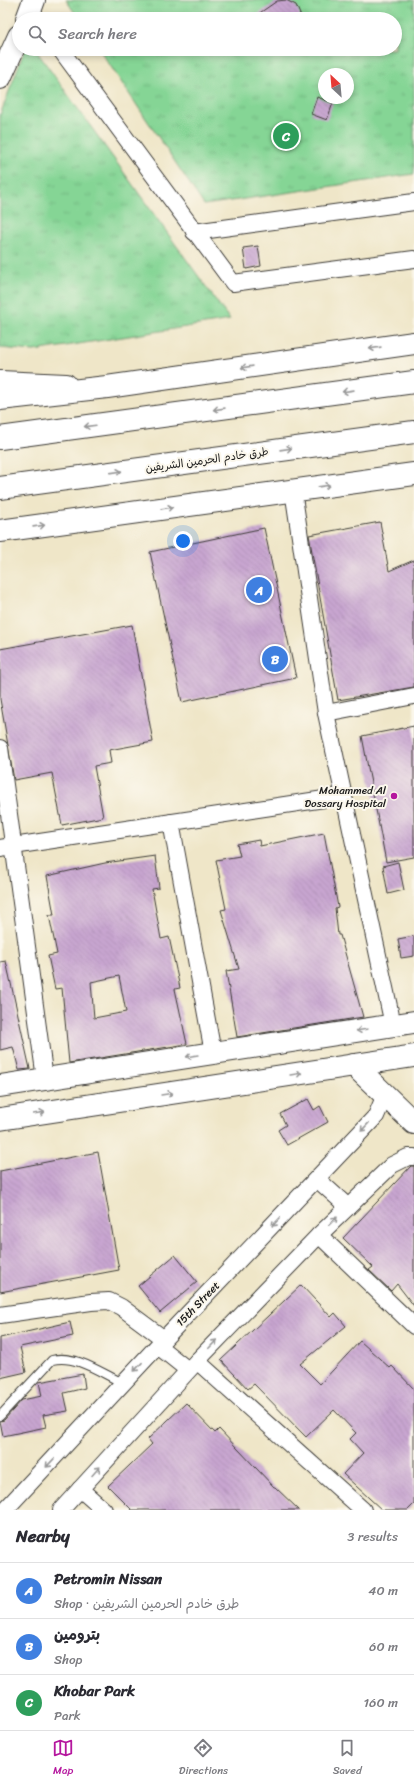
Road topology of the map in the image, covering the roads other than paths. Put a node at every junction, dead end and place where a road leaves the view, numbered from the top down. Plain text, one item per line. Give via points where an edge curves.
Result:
1 (12, 51) edge
2 (65, 56) edge
3 (0, 78) edge
4 (414, 202) edge
5 (194, 232) junction
6 (414, 259) edge
7 (414, 342) edge
8 (0, 382) edge
9 (414, 382) edge
10 (107, 387) junction
11 (0, 399) edge
12 (414, 432) edge
13 (0, 438) edge
14 (414, 474) edge
15 (77, 478) junction
16 (0, 488) edge
17 (293, 490) junction
18 (0, 492) edge
19 (0, 531) edge
20 (414, 696) edge
21 (326, 713) junction
22 (0, 748) edge
23 (344, 796) junction
24 (171, 822) junction
25 (6, 847) edge
26 (414, 1022) edge
27 (393, 1026) junction
28 (213, 1053) junction
29 (414, 1056) edge
30 (354, 1065) junction
31 (45, 1079) junction
32 (0, 1086) edge
33 (385, 1095) junction
34 (0, 1119) edge
35 (414, 1123) edge
36 (414, 1157) edge
37 (317, 1179) junction
38 (348, 1208) junction
39 (319, 1235) junction
40 (0, 1315) edge
41 (414, 1326) edge
42 (161, 1342) junction
43 (192, 1365) junction
44 (123, 1383) junction
45 (0, 1416) edge
46 (80, 1489) junction
47 (5, 1510) edge
48 (60, 1510) edge
49 (104, 1510) edge
50 (363, 1510) edge

1 - 3 main road
2 - 5 street
4 - 5 street
5 - 6 street via 233,283
7 -> 10 main road
8 - 10 main road
9 -> 13 main road
10 - 11 main road
15 -> 12 main road, طرق خادم الحرمين الشريفين
17 -> 14 main road
15 - 16 main road, طرق خادم الحرمين الشريفين
15 - 18 main road
19 -> 17 main road
17 - 21 street
20 - 21 street
21 - 23 street
22 - 25 street
23 - 24 street
23 - 27 street
24 - 25 street
24 - 28 street
25 - 31 street
26 - 27 main road
27 -> 28 main road
28 -> 31 main road
29 - 30 main road
30 - 33 main road
34 -> 30 main road
31 - 32 main road
33 - 35 main road
33 -> 37 street, 15th Street via 376,1116
36 - 38 street via 408,1157 392,1165
37 - 38 street
37 -> 42 street, 15th Street
39 -> 38 street
39 - 41 street
43 -> 39 street
40 - 42 street via 109,1301 121,1307
42 - 43 street
42 -> 44 street, 15th Street
46 -> 43 street
43 - 50 street
44 - 45 lane via 74,1359 52,1360
44 -> 47 street, 15th Street
46 - 48 street
46 - 49 street

